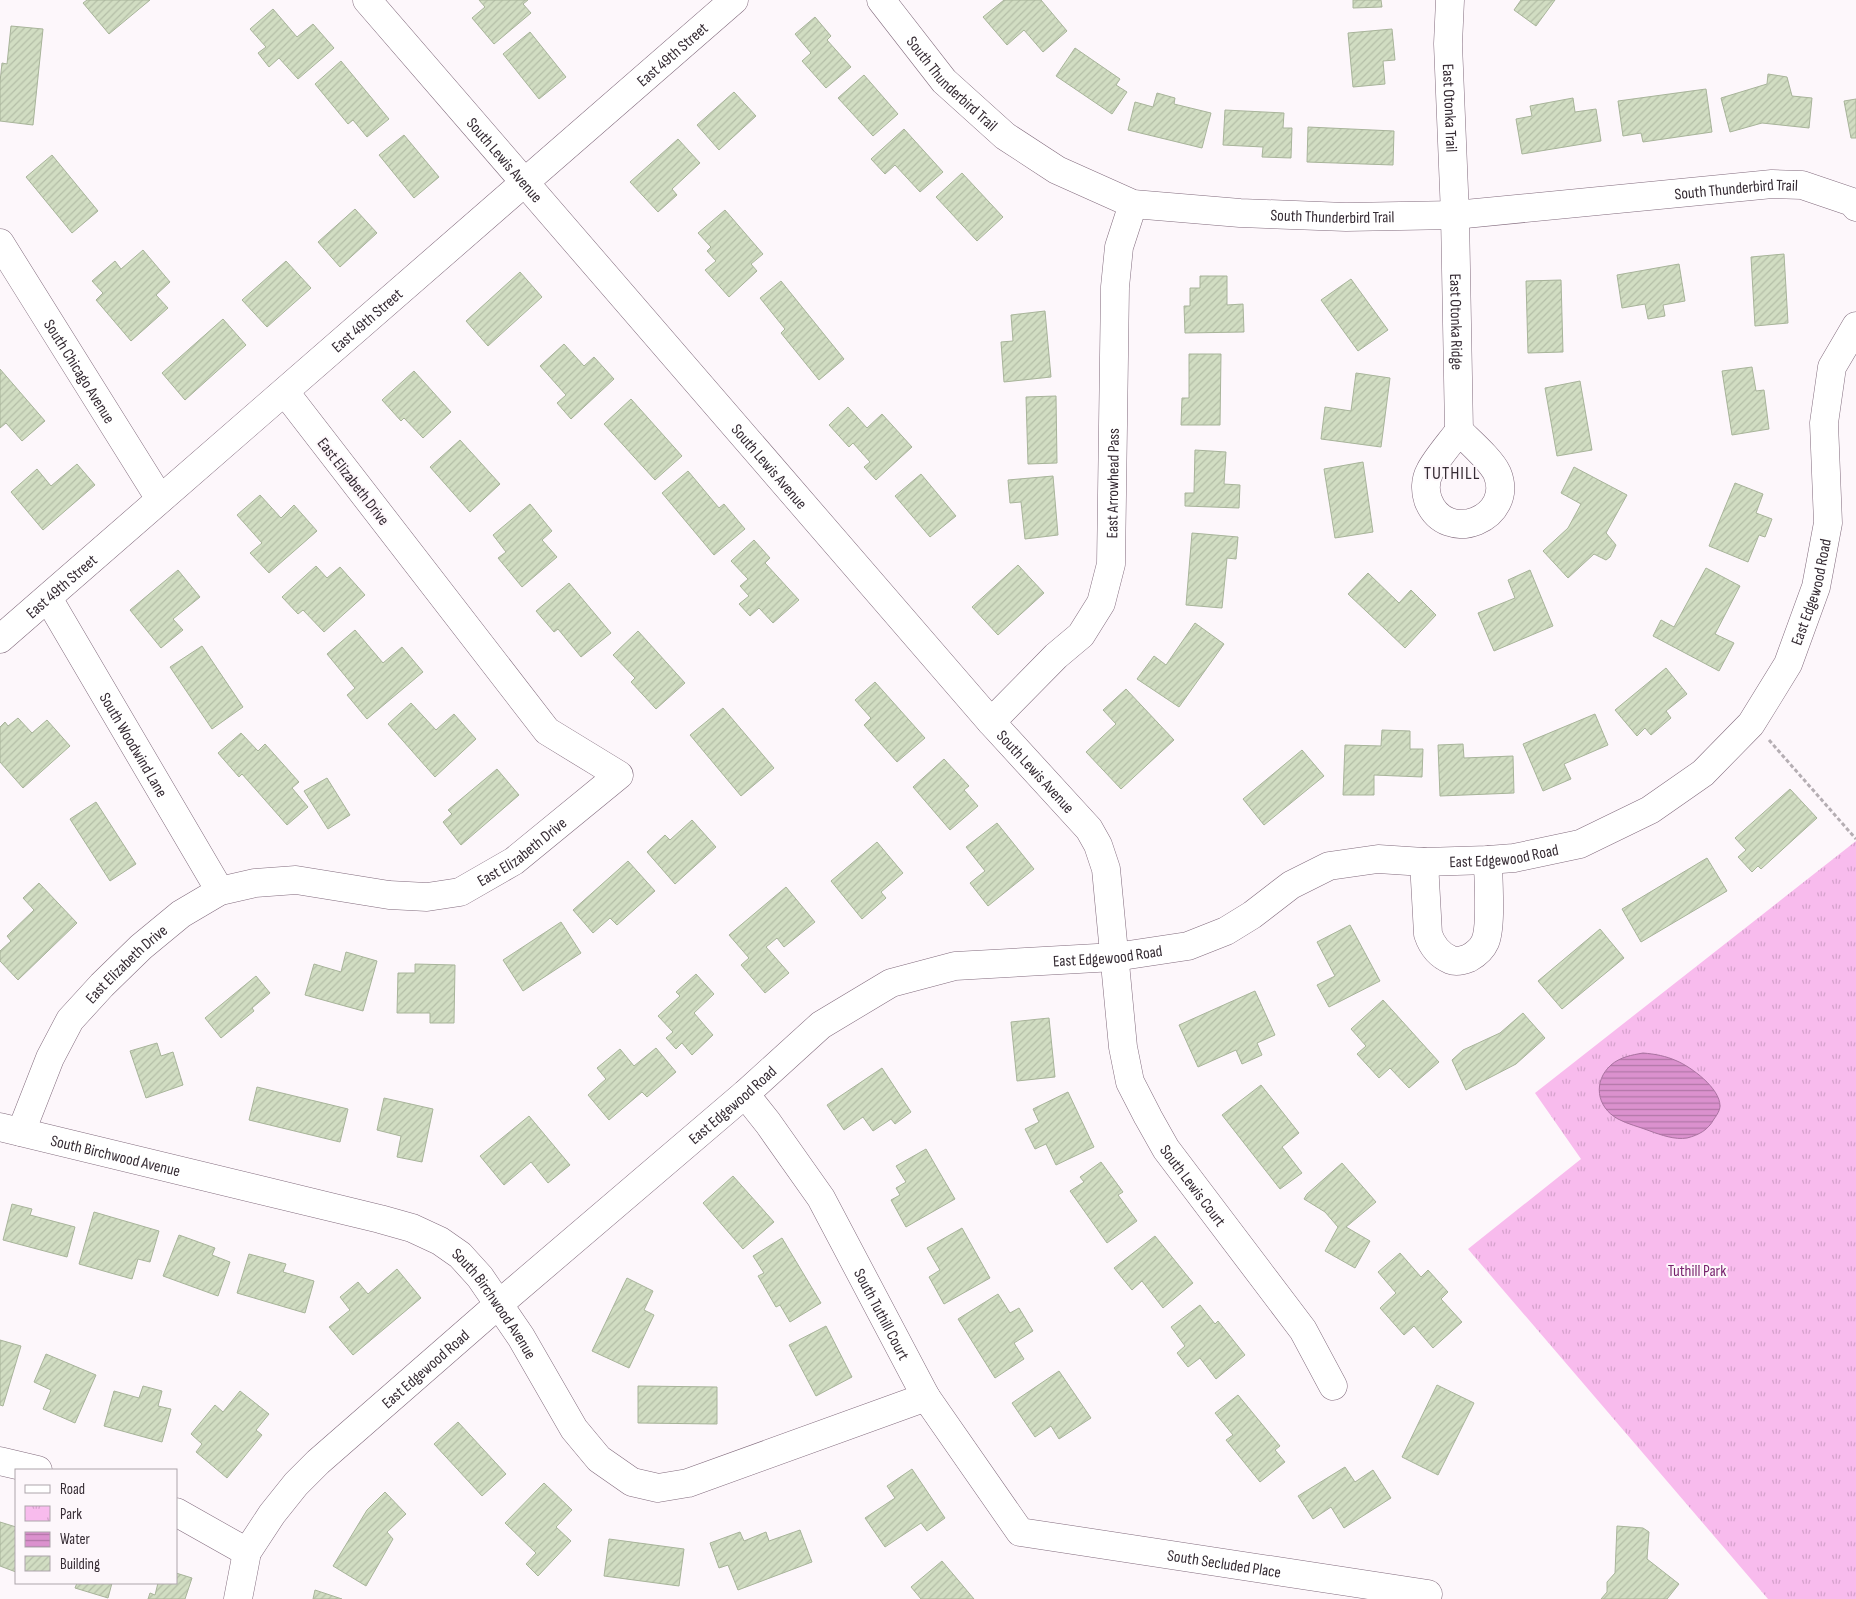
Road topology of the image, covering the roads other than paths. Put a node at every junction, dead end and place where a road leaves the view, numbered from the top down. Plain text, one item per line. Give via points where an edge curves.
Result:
1 (368, 0) edge
2 (734, 0) edge
3 (881, 0) edge
4 (1450, 0) edge
5 (525, 183) junction
6 (1133, 204) junction
7 (1856, 207) edge
8 (1455, 215) junction
9 (0, 243) edge
10 (1856, 326) edge
11 (285, 392) junction
12 (1459, 431) dead end
13 (160, 499) junction
14 (48, 598) junction
15 (0, 639) edge
16 (991, 722) junction
17 (1488, 860) junction
18 (1424, 862) junction
19 (220, 891) junction
20 (1115, 957) junction
21 (745, 1094) junction
22 (10, 1129) edge
23 (499, 1304) junction
24 (1333, 1386) dead end
25 (926, 1397) junction
26 (0, 1461) edge
27 (34, 1469) edge
28 (178, 1513) edge
29 (1020, 1532) joint
30 (247, 1552) junction
31 (1428, 1594) dead end
32 (238, 1599) edge

1 - 5 street, South Lewis Avenue
2 - 5 street, East 49th Street
3 - 6 street, South Thunderbird Trail via 944,81 1005,136 1057,170
4 - 8 street, East Otonka Trail via 1448,44
5 - 11 street, East 49th Street
5 - 16 street, South Lewis Avenue
6 - 8 street, South Thunderbird Trail via 1327,216
6 - 16 street, East Arrowhead Pass via 1119,247 1114,288 1111,564 1106,588 1101,603 1081,634
7 - 8 street, South Thunderbird Trail via 1852,202 1802,185 1772,184
8 - 12 street, East Otonka Ridge
9 - 13 street, South Chicago Avenue
10 - 17 street, East Edgewood Road via 1832,367 1824,423 1828,523 1816,588 1788,664 1752,721 1703,773 1650,810 1580,844
11 - 13 street, East 49th Street
11 - 19 street, East Elizabeth Drive via 548,731 619,775 514,861 460,892 427,896 389,895 296,880 255,883
13 - 14 street, East 49th Street
14 - 15 street, East 49th Street
14 - 19 street, South Woodwind Lane
16 - 20 street, South Lewis Avenue via 1088,829 1098,845 1106,868
17 - 18 street, East Edgewood Road
17 - 18 street via 1488,930 1485,942 1476,954 1466,960 1453,961 1439,952 1428,934
18 - 20 street, East Edgewood Road via 1378,859 1328,866 1291,885 1226,930 1188,946
19 - 22 street, East Elizabeth Drive via 181,914 141,947 70,1020
20 - 21 street, East Edgewood Road via 955,966 891,983 821,1025
20 - 24 street, South Lewis Court via 1123,1046 1130,1082 1166,1149 1303,1330
21 - 23 street, East Edgewood Road
21 - 25 street, South Tuthill Court via 820,1198
22 - 23 street, South Birchwood Avenue via 412,1228 460,1255
23 - 25 street, South Birchwood Avenue via 574,1429 599,1459 632,1482 658,1488 688,1483
23 - 30 street, East Edgewood Road via 318,1462 272,1514
25 - 29 street, South Tuthill Court
26 - 27 street
28 - 30 street
29 - 31 street, South Secluded Place
30 - 32 street, East Edgewood Road

